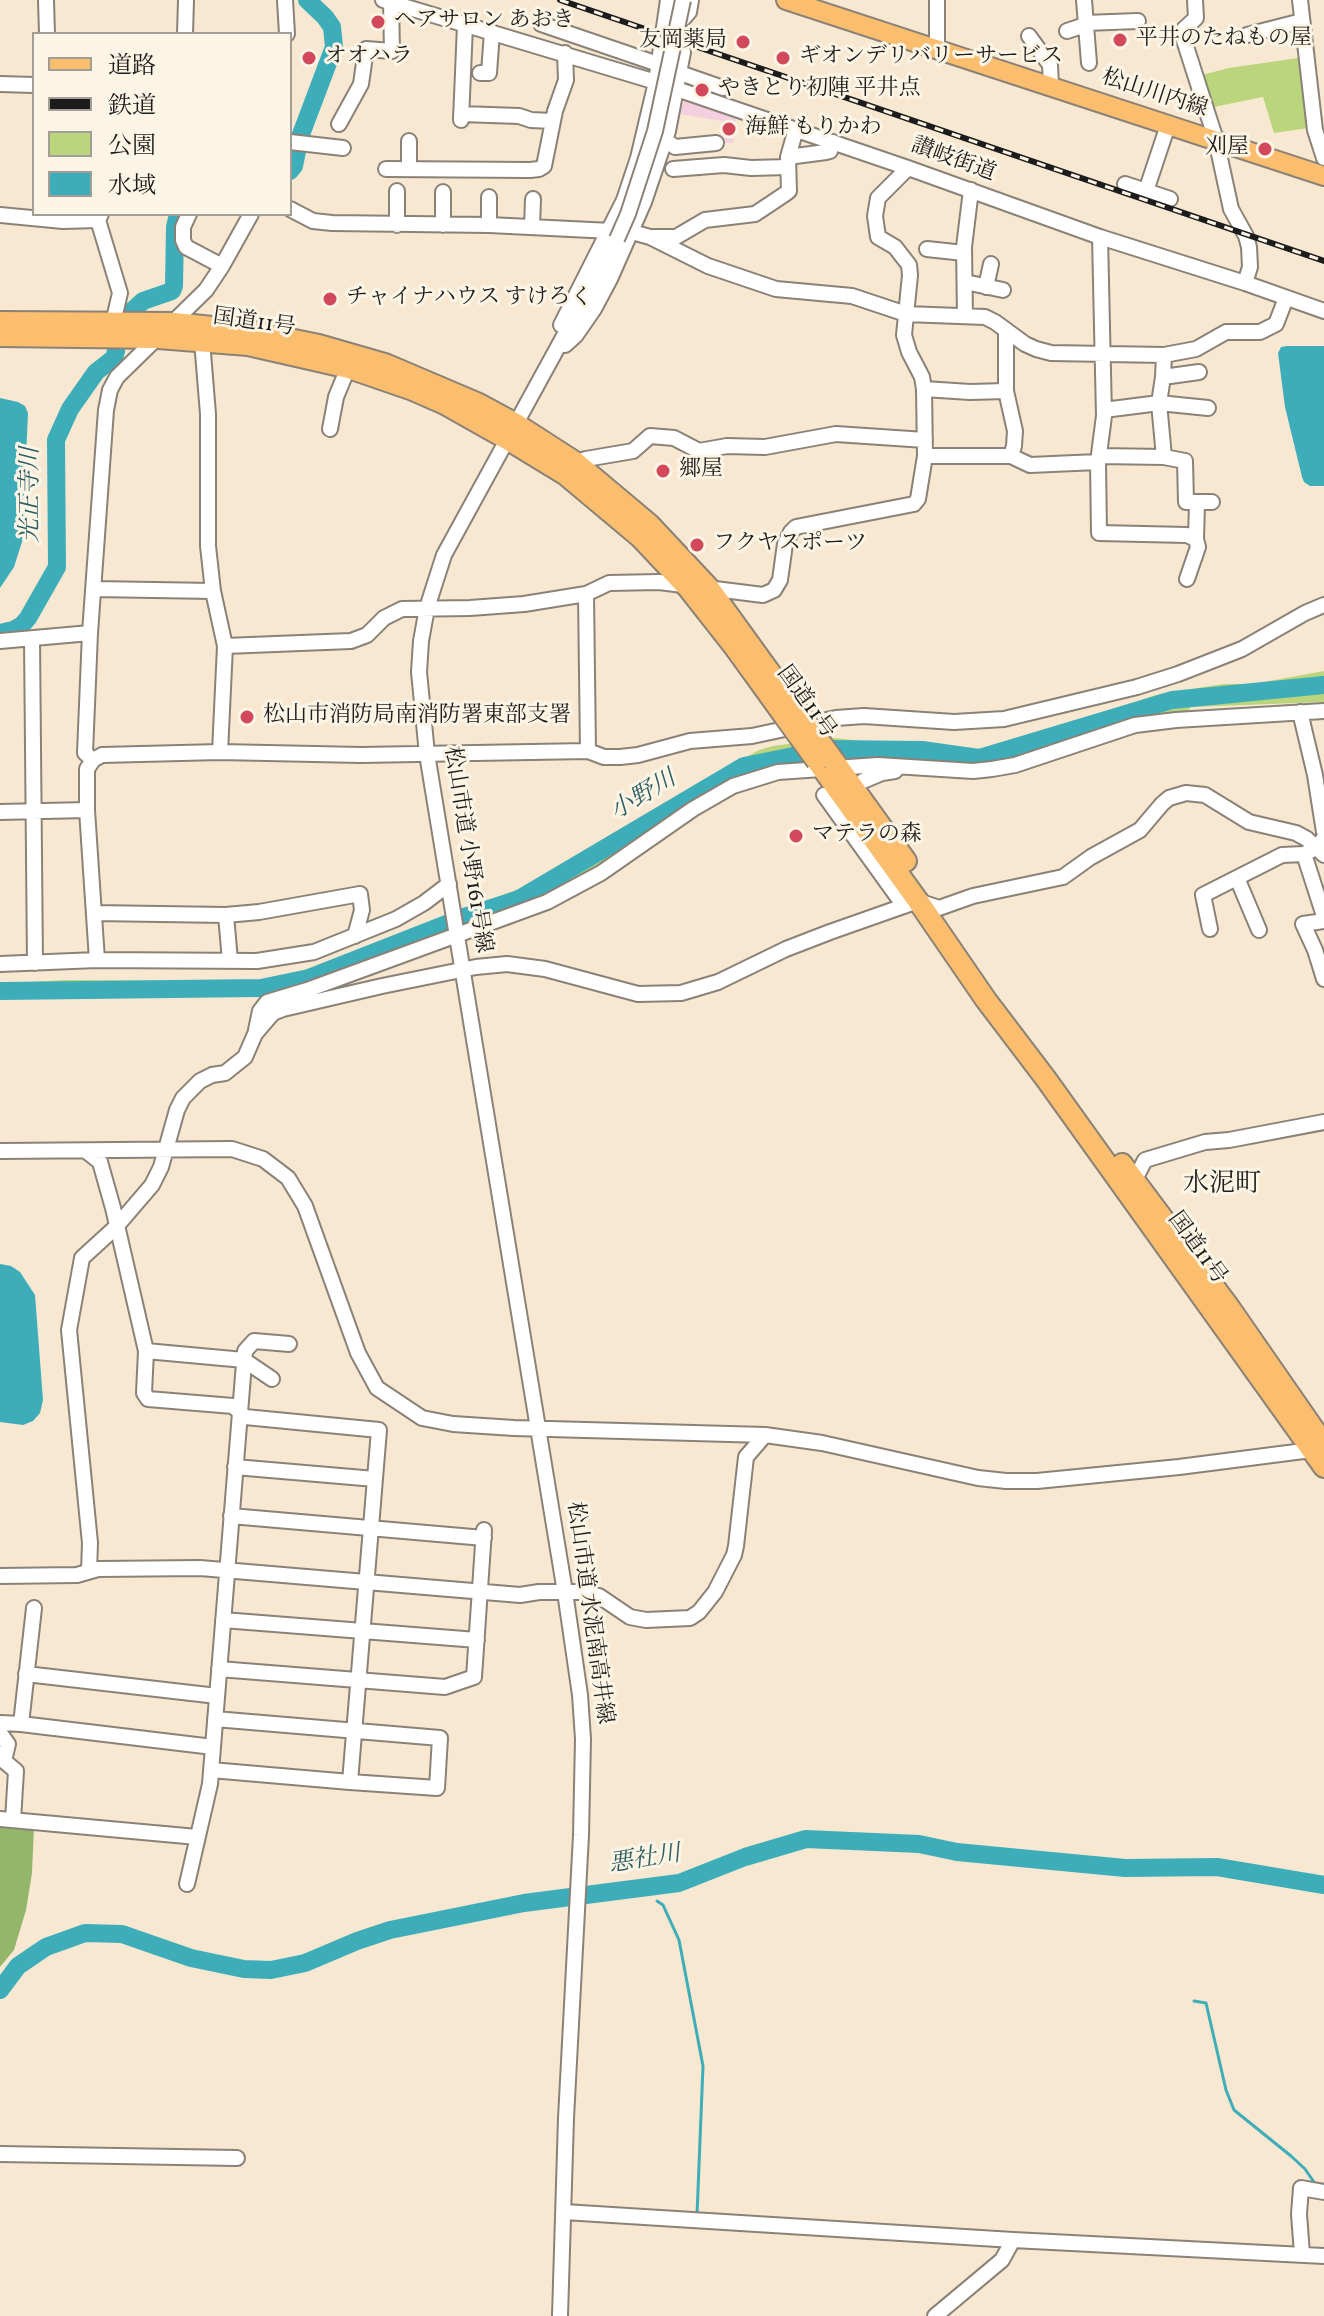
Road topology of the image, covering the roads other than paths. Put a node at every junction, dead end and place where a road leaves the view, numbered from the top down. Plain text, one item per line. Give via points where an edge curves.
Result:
1 (46, 0) edge
2 (186, 0) edge
3 (285, 0) edge
4 (683, 0) edge
5 (691, 0) edge
6 (786, 0) edge
7 (937, 0) edge
8 (1084, 0) edge
9 (1195, 0) edge
10 (1300, 0) edge
11 (387, 1) edge
12 (810, 4) edge
13 (667, 7) edge
14 (1138, 21) dead end
15 (1302, 21) junction
16 (548, 23) dead end
17 (1085, 24) junction
18 (465, 25) junction
19 (1067, 31) dead end
20 (47, 32) edge
21 (185, 32) edge
22 (287, 32) edge
23 (492, 32) junction
24 (1029, 36) dead end
25 (1252, 36) dead end
26 (937, 49) junction
27 (683, 52) dead end
28 (565, 53) junction
29 (1324, 53) edge
30 (1306, 54) junction
31 (1089, 63) dead end
32 (658, 64) junction
33 (480, 73) dead end
34 (680, 73) junction
35 (656, 82) junction
36 (0, 84) edge
37 (32, 85) edge
38 (1051, 86) junction
39 (723, 88) dead end
40 (677, 89) junction
41 (553, 121) junction
42 (339, 124) dead end
43 (1168, 125) junction
44 (796, 129) junction
45 (665, 140) junction
46 (1216, 140) junction
47 (409, 141) dead end
48 (833, 142) junction
49 (296, 143) edge
50 (716, 143) dead end
51 (343, 148) dead end
52 (1324, 158) edge
53 (788, 162) junction
54 (908, 168) junction
55 (386, 169) dead end
56 (409, 169) junction
57 (673, 169) dead end
58 (1324, 176) edge
59 (1125, 184) dead end
60 (971, 190) junction
61 (397, 191) dead end
62 (1146, 191) junction
63 (443, 192) dead end
64 (489, 197) dead end
65 (533, 199) dead end
66 (1170, 199) dead end
67 (292, 210) edge
68 (0, 215) edge
69 (188, 216) edge
70 (250, 216) edge
71 (100, 217) edge
72 (397, 225) junction
73 (443, 225) junction
74 (489, 225) junction
75 (532, 227) junction
76 (632, 232) junction
77 (613, 235) junction
78 (650, 237) junction
79 (1100, 237) junction
80 (927, 249) dead end
81 (964, 253) junction
82 (991, 264) dead end
83 (222, 266) junction
84 (965, 282) junction
85 (1245, 283) junction
86 (986, 287) junction
87 (1003, 290) dead end
88 (1286, 298) junction
89 (1324, 311) edge
90 (906, 314) junction
91 (965, 316) junction
92 (0, 322) edge
93 (113, 323) junction
94 (174, 323) junction
95 (1006, 330) junction
96 (0, 336) edge
97 (158, 338) junction
98 (202, 341) junction
99 (1103, 355) junction
100 (1164, 355) junction
101 (553, 356) junction
102 (351, 361) junction
103 (1199, 372) dead end
104 (1163, 377) junction
105 (924, 389) junction
106 (1006, 391) junction
107 (1159, 403) junction
108 (1208, 408) dead end
109 (1104, 410) junction
110 (330, 429) dead end
111 (512, 431) junction
112 (925, 440) junction
113 (925, 456) junction
114 (1011, 456) junction
115 (1164, 457) junction
116 (1099, 459) junction
117 (570, 469) junction
118 (1196, 539) junction
119 (1187, 579) dead end
120 (684, 585) junction
121 (709, 588) junction
122 (94, 589) junction
123 (213, 591) junction
124 (586, 594) junction
125 (1324, 605) edge
126 (427, 608) junction
127 (90, 633) junction
128 (32, 639) junction
129 (0, 641) edge
130 (225, 646) junction
131 (1324, 711) edge
132 (1300, 712) junction
133 (793, 716) junction
134 (588, 751) junction
135 (220, 752) junction
136 (427, 754) junction
137 (93, 760) junction
138 (828, 764) junction
139 (906, 765) junction
140 (863, 781) dead end
141 (824, 795) dead end
142 (87, 810) junction
143 (32, 811) junction
144 (0, 812) edge
145 (1318, 845) edge
146 (1237, 878) junction
147 (449, 884) junction
148 (911, 904) junction
149 (939, 908) junction
150 (94, 913) junction
151 (226, 915) junction
152 (1324, 918) edge
153 (1210, 929) dead end
154 (1259, 930) dead end
155 (456, 933) junction
156 (355, 936) junction
157 (97, 960) junction
158 (230, 961) junction
159 (35, 963) junction
160 (0, 964) edge
161 (463, 970) junction
162 (1324, 979) edge
163 (255, 1034) junction
164 (1324, 1122) edge
165 (164, 1150) junction
166 (0, 1151) edge
167 (86, 1151) junction
168 (1131, 1188) junction
169 (116, 1227) junction
170 (289, 1344) dead end
171 (146, 1351) junction
172 (244, 1360) junction
173 (272, 1379) dead end
174 (240, 1413) junction
175 (538, 1428) junction
176 (765, 1435) junction
177 (1320, 1447) edge
178 (235, 1467) junction
179 (1324, 1467) edge
180 (375, 1479) junction
181 (231, 1516) junction
182 (371, 1529) junction
183 (89, 1571) junction
184 (227, 1571) junction
185 (0, 1576) edge
186 (367, 1582) junction
187 (481, 1591) junction
188 (565, 1592) junction
189 (34, 1608) dead end
190 (223, 1620) junction
191 (363, 1632) junction
192 (477, 1640) junction
193 (219, 1669) junction
194 (26, 1674) junction
195 (359, 1681) junction
196 (217, 1696) junction
197 (215, 1719) junction
198 (0, 1723) edge
199 (21, 1724) junction
200 (354, 1730) junction
201 (0, 1733) edge
202 (213, 1747) junction
203 (211, 1770) junction
204 (350, 1782) junction
205 (7, 1820) edge
206 (197, 1837) junction
207 (187, 1884) dead end
208 (0, 2154) edge
209 (237, 2158) dead end
210 (1324, 2192) edge
211 (564, 2212) junction
212 (1013, 2240) junction
213 (1302, 2254) junction
214 (1324, 2256) edge
215 (560, 2316) edge
216 (935, 2316) edge

1 - 20 street
2 - 21 street
3 - 22 street
4 - 77 street, bridge via 655,131 628,214
5 - 13 street via 683,19
6 - 12 main road, 松山川内線
7 - 26 street
8 - 17 street
9 - 46 street via 1196,18 1183,37
10 - 15 street
11 - 18 street, 讃岐街道
11 - 42 street via 392,51 366,49 361,84
12 - 26 main road, 松山川内線
13 - 32 street
14 - 17 street
15 - 25 street
15 - 30 street
16 - 32 street
17 - 19 street
17 - 31 street
18 - 23 street, 讃岐街道
18 - 41 street via 461,117
23 - 28 street, 讃岐街道
23 - 33 street via 489,73
24 - 38 street via 1050,65
26 - 38 main road, 松山川内線
27 - 34 street
28 - 35 street, 讃岐街道
28 - 41 street via 566,80
29 - 30 street
30 - 52 street via 1315,130
32 - 35 street
34 - 39 street
34 - 40 street
35 - 40 street, 讃岐街道
35 - 77 street
36 - 37 street
38 - 43 main road, 松山川内線
40 - 44 street, 讃岐街道
40 - 45 street
41 - 56 street via 548,153 539,169
43 - 46 main road, 松山川内線
43 - 62 street
44 - 48 street, 讃岐街道
44 - 53 street
45 - 50 street via 675,147
45 - 76 street
46 - 58 main road, 松山川内線
46 - 85 street via 1231,209 1249,247
47 - 56 street
48 - 53 street via 830,151
48 - 54 street, 讃岐街道
49 - 51 street
53 - 57 street
53 - 78 street via 789,191 761,212 705,220 676,237
54 - 60 street, 讃岐街道
54 - 90 street via 878,198 875,216 878,237 909,265
55 - 56 street
59 - 62 street
60 - 79 street, 讃岐街道
60 - 81 street
61 - 72 street
62 - 66 street
63 - 73 street
64 - 74 street
65 - 75 street
67 - 72 street via 313,221
68 - 71 street via 51,221
69 - 83 street via 183,227 186,247
70 - 83 street
71 - 93 street via 120,293
72 - 73 street
73 - 74 street
74 - 75 street
75 - 77 street
76 - 77 street
76 - 78 street
76 - 101 street via 594,309
77 - 101 street, 松山市道 小野161号線
78 - 90 street via 708,266 776,289 852,296
79 - 85 street, 讃岐街道
79 - 99 street
80 - 81 street
81 - 84 street
82 - 86 street
83 - 94 street
84 - 86 street
84 - 91 street
85 - 88 street, 讃岐街道
86 - 87 street
88 - 89 street, 讃岐街道
88 - 100 street via 1276,324 1260,332 1226,332 1196,349
90 - 91 street
90 - 105 street via 905,342
91 - 95 street via 985,317
92 - 93 highway, 国道11号
93 - 94 highway, 国道11号
94 - 97 street
94 - 102 highway, 国道11号 via 306,342
95 - 99 street via 1051,353
95 - 106 street
96 - 97 highway, 国道11号
97 - 98 highway, 国道11号
97 - 122 street via 110,390
98 - 102 highway, 国道11号
98 - 123 street
99 - 100 street
99 - 109 street
100 - 104 street
101 - 111 street, 松山市道 小野161号線
102 - 110 street
102 - 111 highway, 国道11号
103 - 104 street
104 - 107 street
105 - 106 street
105 - 112 street
106 - 114 street via 1015,431
107 - 108 street
107 - 109 street
107 - 115 street
109 - 116 street
111 - 117 highway, 国道11号
111 - 126 street, 松山市道 小野161号線 via 444,555
112 - 113 street
112 - 117 street via 836,434 765,447 699,451 660,435 650,436 633,451
113 - 114 street
113 - 121 street via 914,504 791,532 774,590 763,595
114 - 116 street via 1030,465
115 - 116 street
115 - 118 street via 1185,461 1186,502 1204,502
116 - 118 street via 1099,533
117 - 120 highway, 国道11号
117 - 121 highway, 国道11号 via 650,525
118 - 119 street
120 - 121 street
120 - 124 street via 609,583
120 - 133 highway, 国道11号
121 - 133 highway, 国道11号
122 - 123 street
122 - 127 street
123 - 130 street
124 - 126 street via 524,604
124 - 134 street
125 - 134 street via 1242,649 1178,674 1004,719 836,718 752,736 690,741 638,755 604,757
126 - 130 street via 402,609 351,641
126 - 136 street, 松山市道 小野161号線 via 419,672
127 - 128 street
127 - 137 street via 85,753
128 - 129 street
128 - 143 street
130 - 135 street
131 - 132 street
132 - 139 street via 1135,725 992,769
132 - 145 street via 1315,775
133 - 138 highway, 国道11号, bridge
134 - 136 street
135 - 136 street
135 - 137 street via 102,755
136 - 147 street, 松山市道 小野161号線
137 - 142 street via 87,769
138 - 139 street
138 - 148 highway, 国道11号
138 - 149 highway, 国道11号
138 - 155 street via 733,786 547,902
139 - 140 street
141 - 148 street
142 - 143 street
142 - 150 street
143 - 144 street
143 - 159 street
145 - 146 street via 1282,855
145 - 149 street via 1296,833 1249,822 1205,795 1186,793 1169,798 1140,830 1063,877
145 - 152 street
146 - 153 street via 1203,895
146 - 154 street
147 - 155 street, 松山市道 小野161号線
147 - 156 street via 396,919
148 - 149 street
148 - 161 street via 681,993 638,994 507,964
148 - 168 highway, 国道11号
149 - 168 highway, 国道11号
150 - 151 street
150 - 157 street
151 - 156 street via 360,894
151 - 158 street
152 - 162 street via 1303,924
155 - 161 street, 松山市道 小野161号線
155 - 163 street via 274,998 260,1011
156 - 158 street via 314,952
157 - 158 street
157 - 159 street
159 - 160 street
161 - 163 street via 283,1009
161 - 175 street, 松山市道 水泥南高井線
163 - 165 street via 234,1067 200,1081 183,1098
164 - 168 street via 1205,1142 1145,1160
165 - 167 street
165 - 169 street via 152,1185
165 - 175 street via 232,1149 263,1159 288,1178 305,1206 358,1353 377,1388 422,1418
166 - 167 street
167 - 169 street via 100,1162
168 - 177 highway, 国道11号 via 1229,1307
169 - 171 street
169 - 183 street via 82,1258 69,1330
170 - 172 street via 254,1341
171 - 172 street
171 - 174 street via 148,1399 233,1406
172 - 173 street
172 - 174 street
174 - 178 street
174 - 180 street via 379,1430
175 - 176 street
175 - 188 street, 松山市道 水泥南高井線
176 - 177 street via 1006,1481 1179,1467
176 - 188 street via 746,1457 734,1555 699,1612 690,1618 646,1620 630,1617 599,1596
177 - 179 highway, 国道11号
178 - 180 street
178 - 181 street
180 - 182 street
181 - 182 street
181 - 184 street
182 - 186 street
182 - 187 street via 484,1534
183 - 184 street
183 - 185 street
184 - 186 street
184 - 190 street
186 - 187 street
186 - 191 street
187 - 188 street
187 - 192 street
188 - 211 street, 松山市道 水泥南高井線 via 583,1739
189 - 194 street
190 - 191 street
190 - 193 street
191 - 192 street
191 - 195 street
192 - 195 street via 474,1677 445,1687
193 - 195 street
193 - 196 street
194 - 196 street
194 - 199 street
195 - 200 street
196 - 197 street
197 - 200 street
197 - 202 street
198 - 199 street
199 - 202 street
200 - 204 street
200 - 204 street via 440,1738 437,1788
201 - 205 street via 8,1744 4,1761 16,1771
202 - 203 street
203 - 204 street
203 - 206 street
205 - 206 street
206 - 207 street
208 - 209 street
210 - 213 street via 1301,2188
211 - 212 street
211 - 215 street, 松山市道 水泥南高井線
212 - 213 street
212 - 216 street via 1002,2260
213 - 214 street

